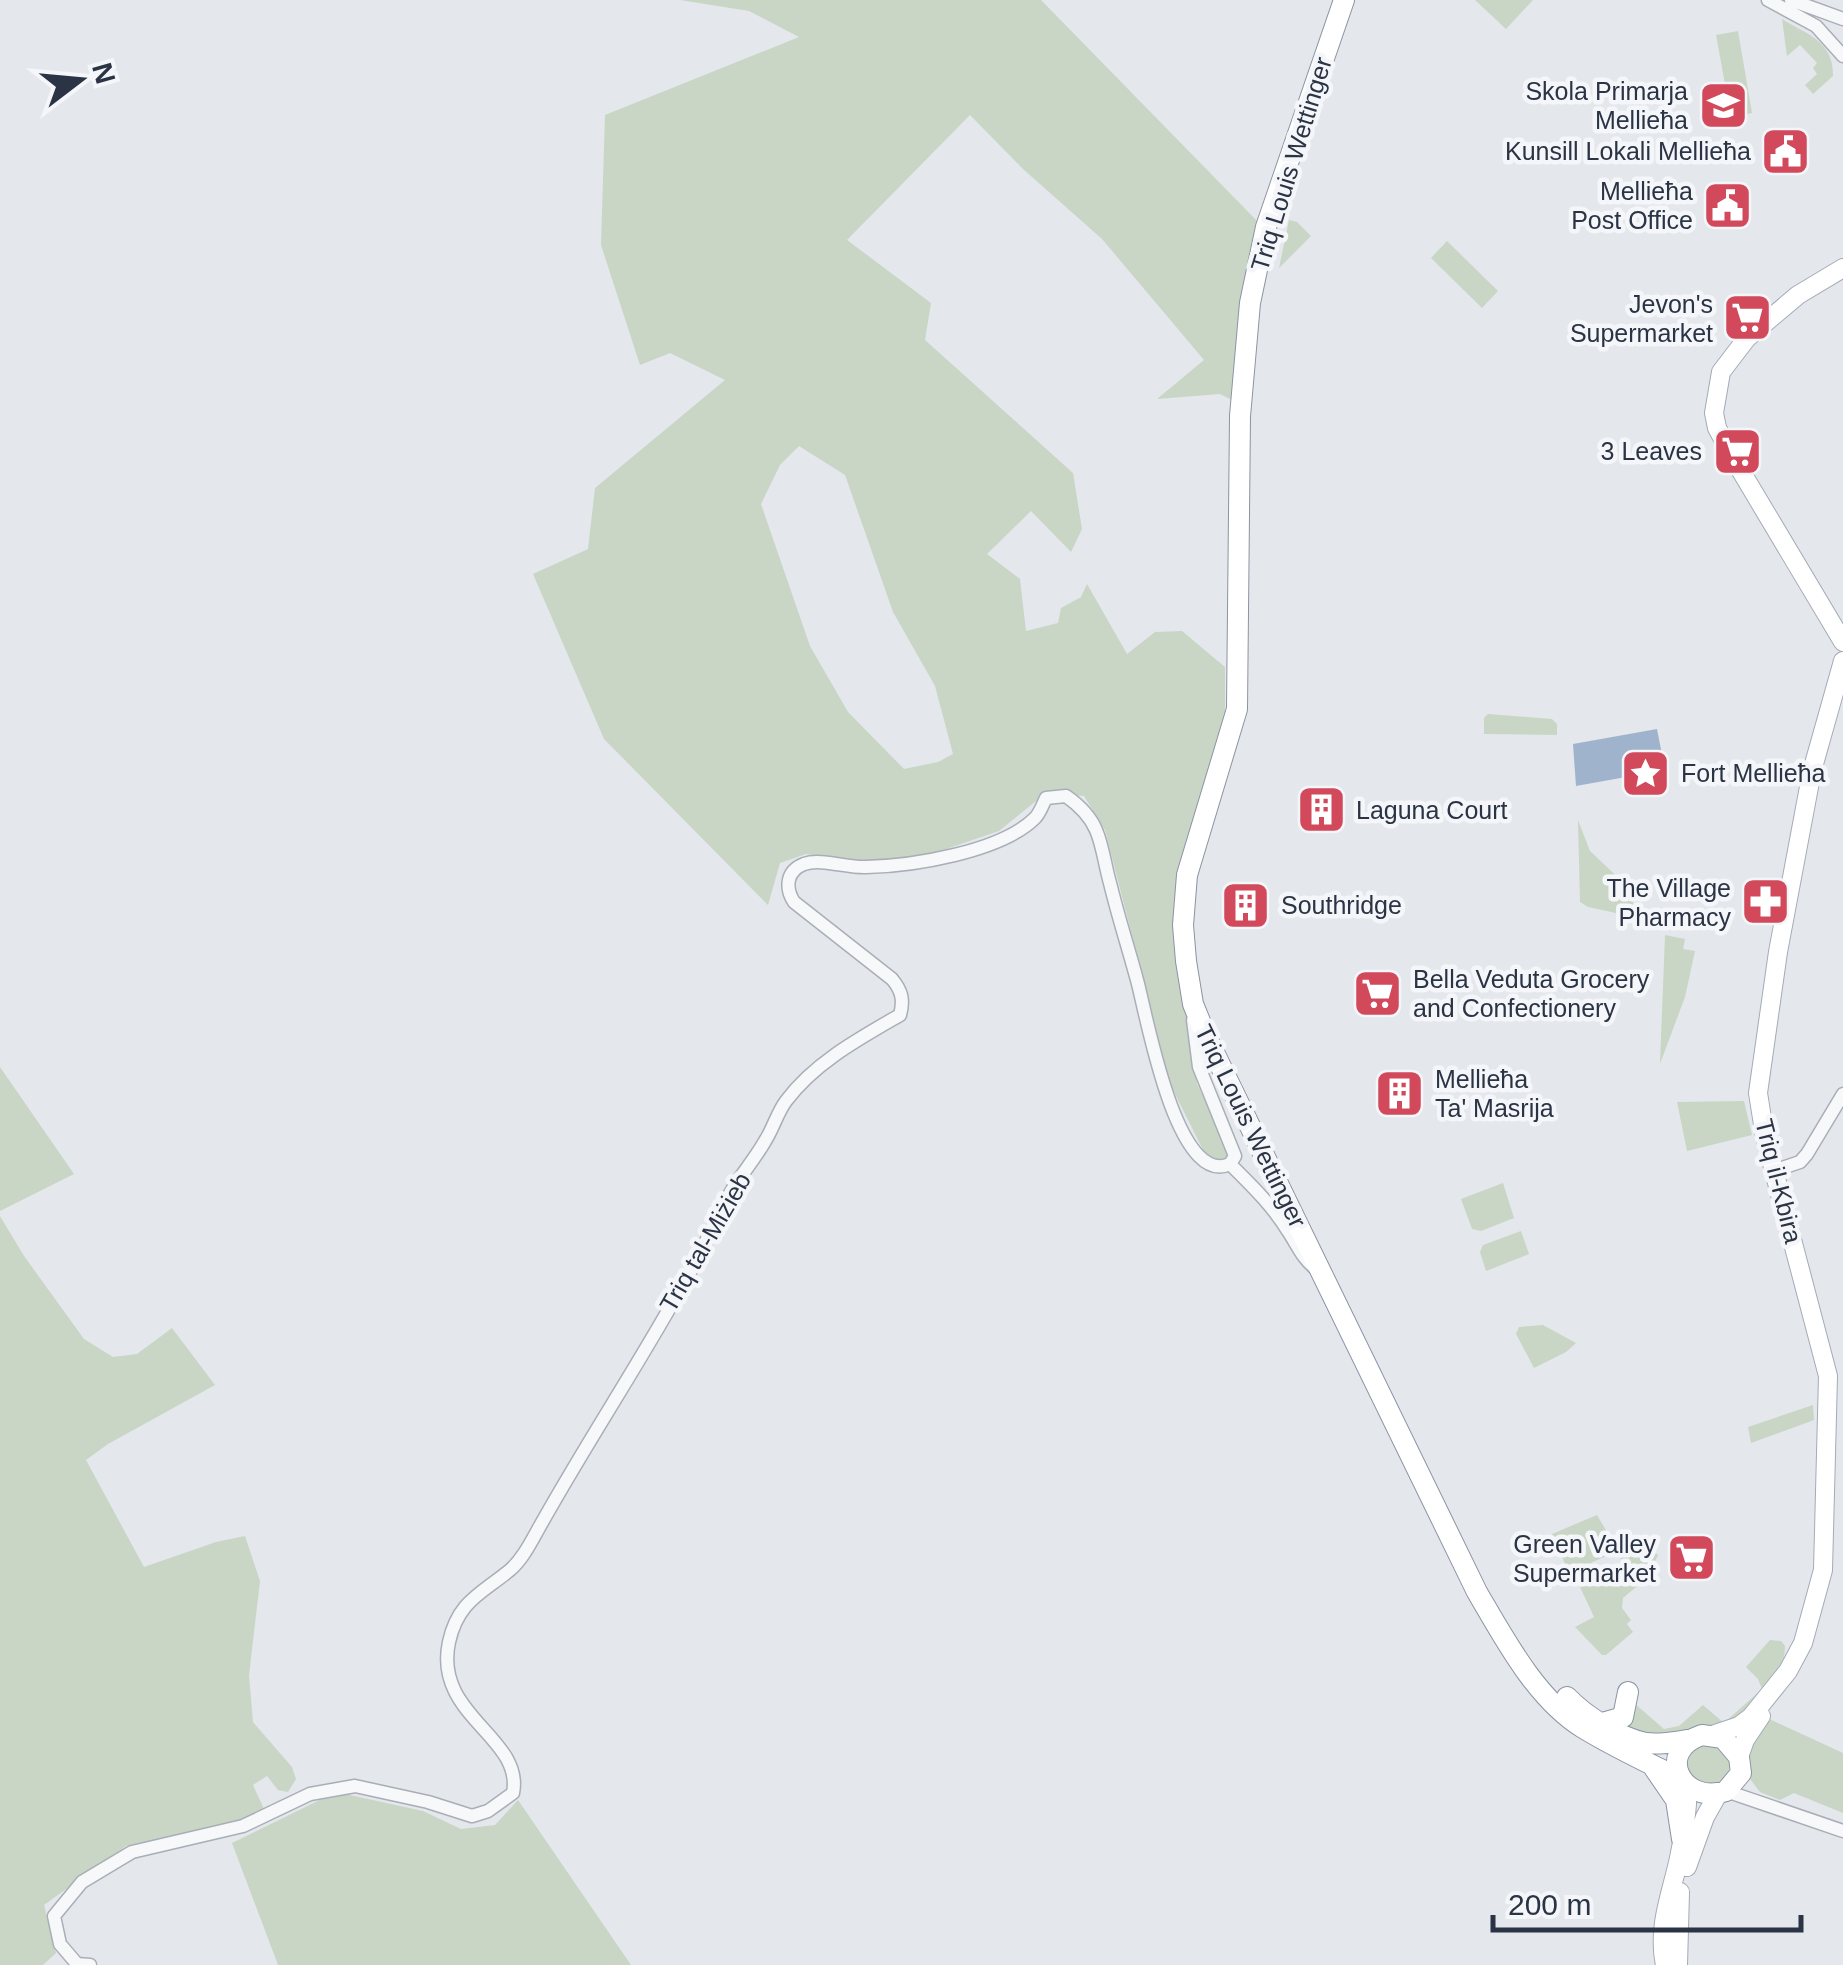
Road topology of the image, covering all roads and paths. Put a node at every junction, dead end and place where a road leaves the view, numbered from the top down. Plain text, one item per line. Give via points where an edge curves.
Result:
1 (1344, 0) edge
2 (1356, 0) edge
3 (1768, 0) edge
4 (1791, 0) edge
5 (1842, 19) edge
6 (1830, 40) junction
7 (1843, 56) edge
8 (1843, 268) edge
9 (1843, 642) edge
10 (1843, 661) edge
11 (1194, 1004) junction
12 (1843, 1094) edge
13 (1230, 1164) junction
14 (1776, 1170) junction
15 (1324, 1276) junction
16 (1803, 1643) junction
17 (1628, 1692) dead end
18 (1602, 1723) junction
19 (1712, 1734) junction
20 (1688, 1740) junction
21 (1652, 1765) junction
22 (1740, 1765) junction
23 (1684, 1783) junction
24 (1722, 1793) junction
25 (1778, 1808) junction
26 (1843, 1831) edge
27 (1682, 1839) junction
28 (90, 1965) edge
29 (1664, 1965) edge
30 (1678, 1965) edge

1 - 11 highway, Triq Louis Wettinger via 1266,227 1250,303 1240,416 1237,710 1187,875 1183,925
2 - 18 highway, Triq Louis Wettinger via 1294,172 1268,273 1251,416 1249,697 1236,763 1202,853 1194,942 1206,1003 1228,1058 1489,1586 1536,1662 1577,1707
3 - 6 street
4 - 5 street
5 - 6 street
6 - 7 street
8 - 9 main road via 1746,338 1721,372 1714,413
10 - 14 main road, Triq il-Kbira via 1820,737 1768,1012 1758,1093
11 - 13 street via 1199,1067 1235,1156
11 - 15 highway, Triq Louis Wettinger
12 - 14 street via 1800,1162
13 - 15 street, Triq tal-Miżieb via 1261,1194 1304,1260
13 - 28 street, Triq tal-Miżieb via 1208,1165 1172,1107 1096,830 1066,796 1046,798 1036,817 996,842 961,852 868,867 797,868 788,883 794,902 892,979 900,989 900,1015 851,1044 785,1102 529,1545 514,1568 477,1592 455,1619 448,1672 461,1704 512,1764 513,1793 472,1816 355,1786 310,1794 243,1826 132,1852 82,1882 54,1916 60,1944 77,1964
14 - 16 main road, Triq il-Kbira via 1828,1376 1824,1570
15 - 21 highway, Triq Louis Wettinger via 1499,1630 1557,1706 1581,1727
16 - 19 main road, Triq il-Kbira via 1751,1717
16 - 22 main road, Triq il-Kbira via 1801,1658 1745,1740
17 - 18 highway via 1623,1716
18 - 20 highway, Triq Louis Wettinger via 1650,1744
19 - 20 highway
19 - 22 highway via 1732,1745
20 - 23 highway via 1676,1759
21 - 23 highway, Triq Louis Wettinger
21 - 27 highway via 1676,1800
22 - 24 highway
22 - 25 street via 1751,1790
23 - 24 highway
23 - 27 main road
24 - 25 street
24 - 30 main road via 1690,1856 1677,1901
25 - 26 street
27 - 29 main road via 1664,1916

